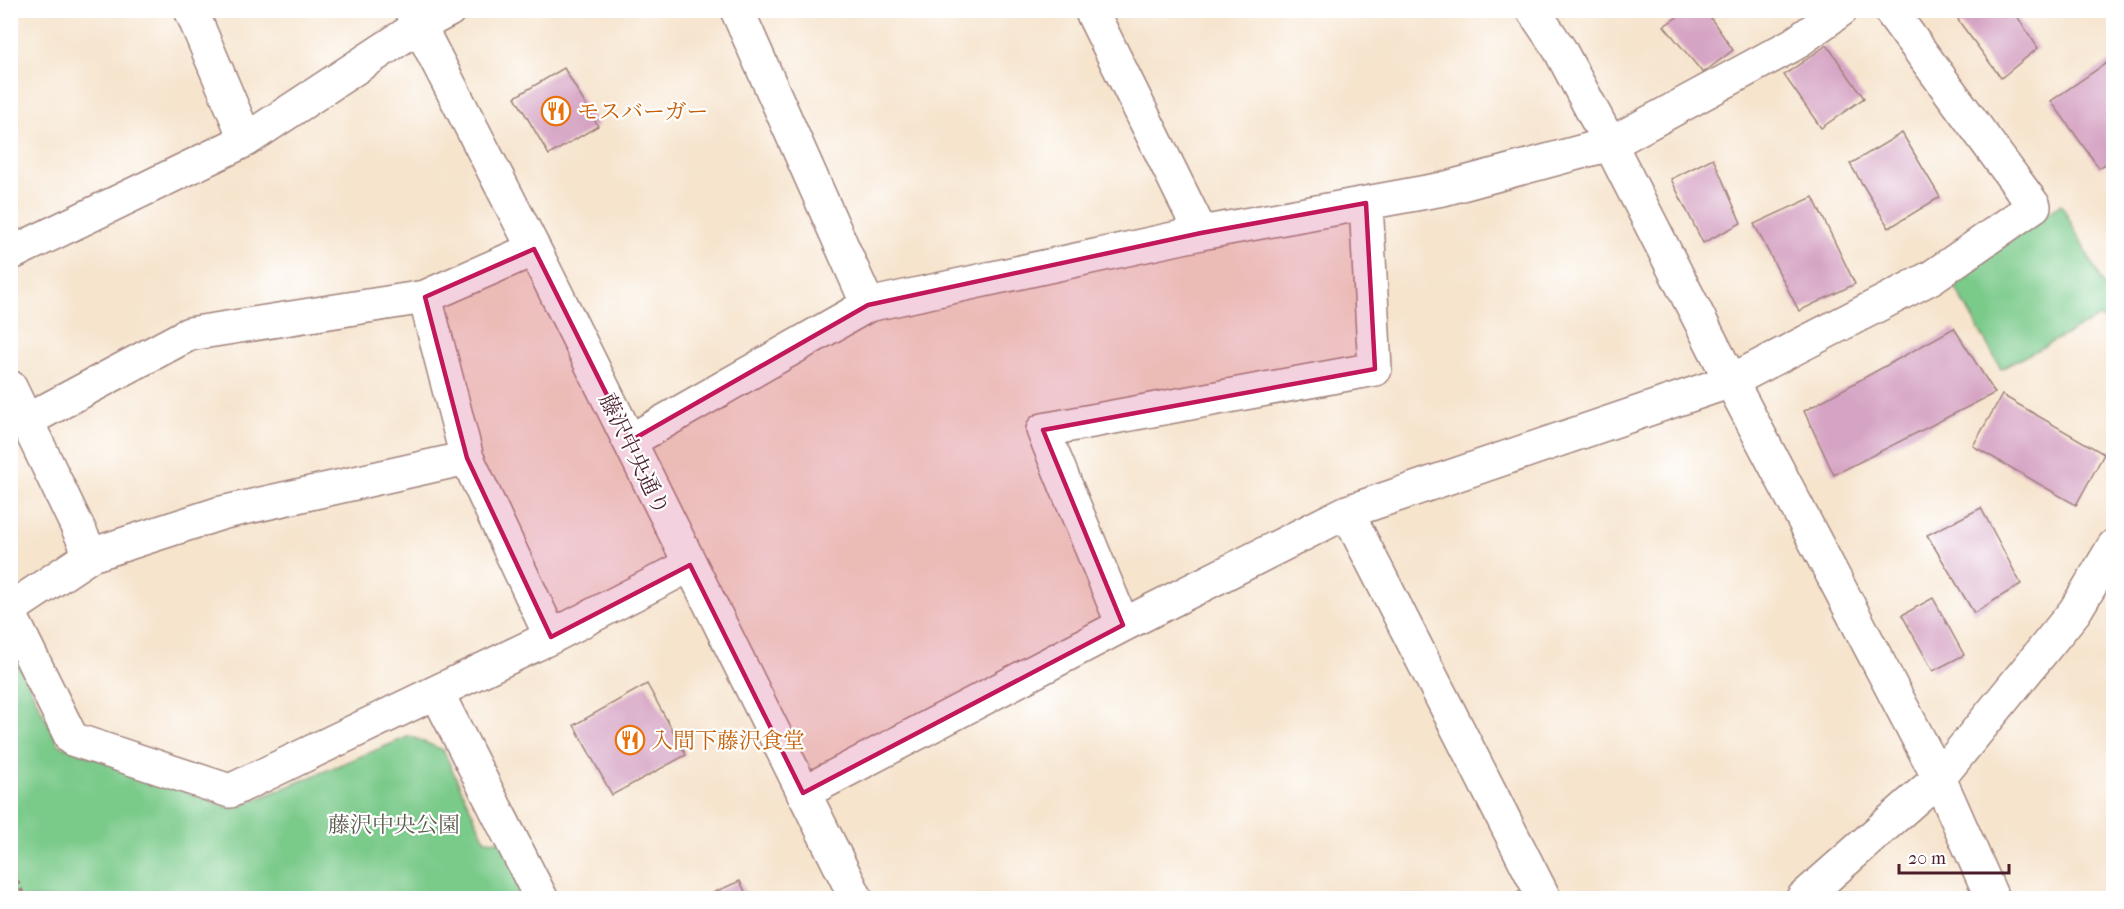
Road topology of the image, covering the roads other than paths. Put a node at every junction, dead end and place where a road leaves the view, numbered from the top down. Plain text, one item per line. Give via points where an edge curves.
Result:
1 (191, 10) edge
2 (449, 10) edge
3 (737, 10) edge
4 (1091, 10) edge
5 (1533, 10) edge
6 (1841, 10) edge
7 (1890, 10) edge
8 (415, 18) edge
9 (246, 140) junction
10 (1610, 144) junction
11 (1366, 203) junction
12 (1201, 232) junction
13 (534, 249) junction
14 (10, 254) edge
15 (424, 297) junction
16 (868, 305) junction
17 (1731, 381) junction
18 (10, 387) edge
19 (26, 421) junction
20 (630, 441) junction
21 (467, 458) junction
22 (1347, 512) junction
23 (2114, 546) edge
24 (91, 555) junction
25 (690, 565) junction
26 (10, 609) edge
27 (10, 614) edge
28 (1123, 624) junction
29 (551, 637) junction
30 (437, 693) junction
31 (1939, 778) junction
32 (803, 793) junction
33 (541, 898) edge
34 (856, 898) edge
35 (1544, 898) edge
36 (1803, 898) edge
37 (1992, 898) edge

1 - 9 street
2 - 8 street
3 - 16 street
4 - 12 street
5 - 10 street via 1560,50
6 - 10 street via 1794,44
7 - 17 street via 2034,206 1932,277
8 - 9 street
8 - 13 street, 藤沢中央通り
9 - 14 street
10 - 11 street via 1443,189
10 - 17 street
11 - 12 street
11 - 28 street via 1375,369 1043,430
12 - 16 street
13 - 15 street
13 - 20 street, 藤沢中央通り
15 - 19 street via 189,334
15 - 21 street
16 - 20 street
17 - 22 street
17 - 31 street
18 - 19 street
19 - 24 street
20 - 25 street, 藤沢中央通り
21 - 24 street via 221,513
21 - 29 street
22 - 28 street
22 - 35 street
23 - 31 street via 2075,611
24 - 26 street
25 - 29 street
25 - 32 street, 藤沢中央通り
27 - 30 street via 72,739 230,791
28 - 32 street
29 - 30 street
30 - 33 street
31 - 36 street
31 - 37 street
32 - 34 street, 藤沢中央通り

